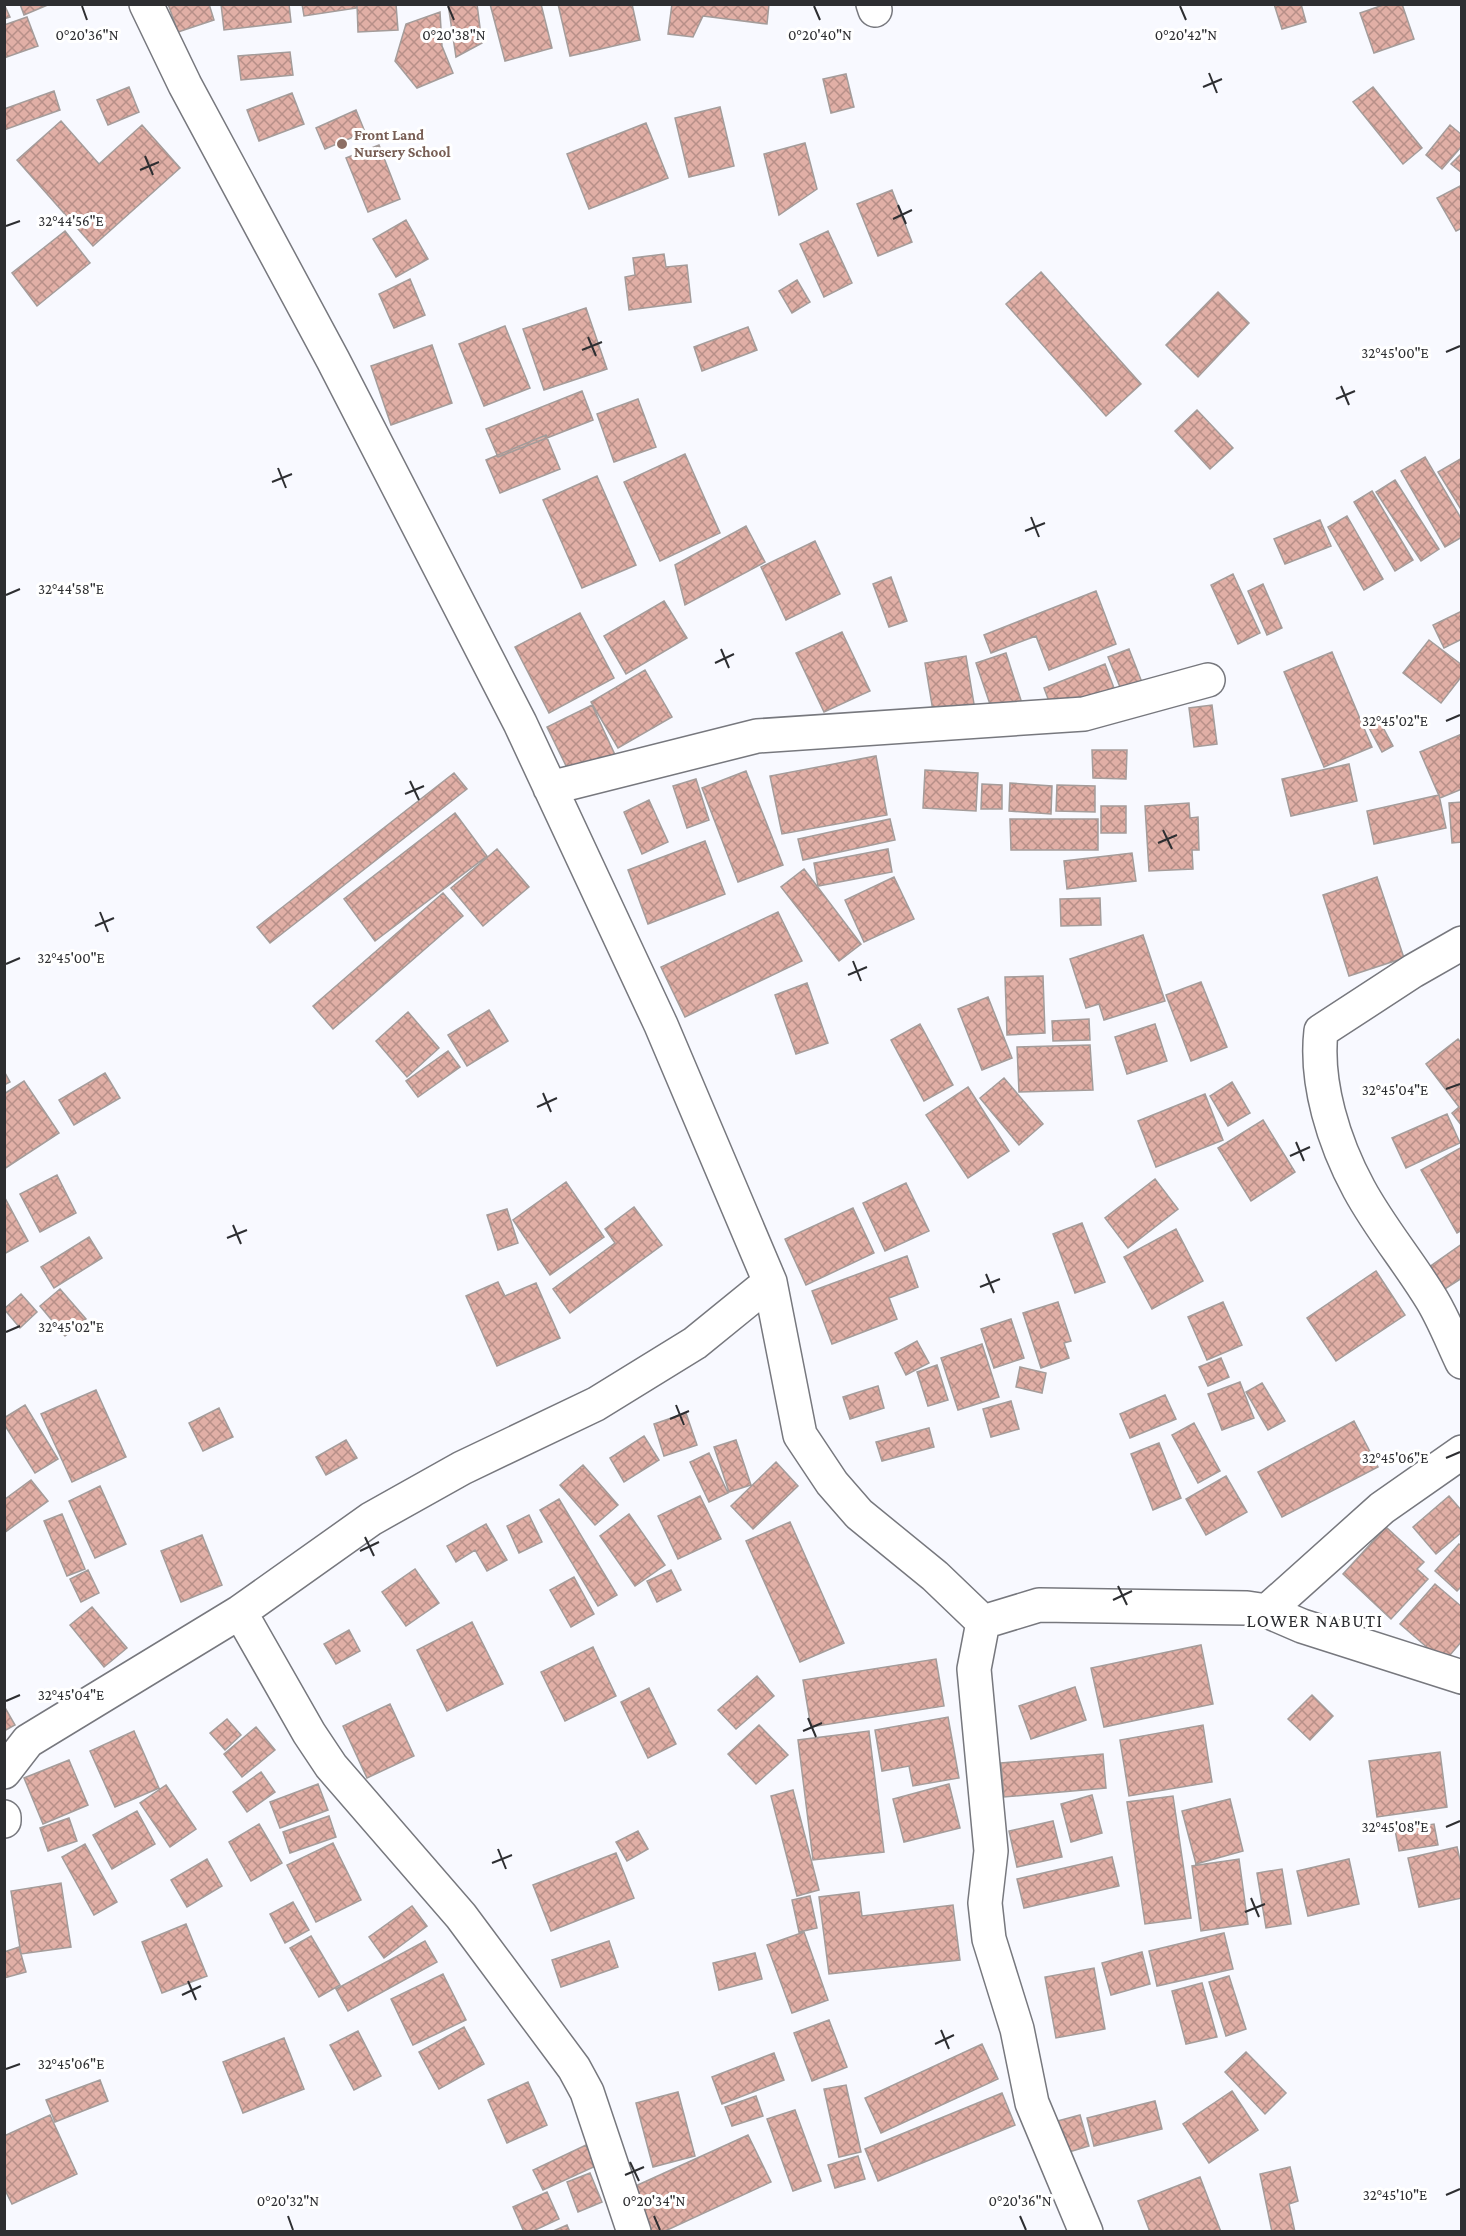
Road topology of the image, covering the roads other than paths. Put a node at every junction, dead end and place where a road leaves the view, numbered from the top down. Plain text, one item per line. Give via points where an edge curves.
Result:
1 (146, 4) edge
2 (1208, 680) dead end
3 (550, 788) junction
4 (1461, 943) edge
5 (770, 1282) junction
6 (1461, 1362) edge
7 (1461, 1452) edge
8 (1267, 1611) junction
9 (240, 1612) junction
10 (983, 1622) junction
11 (1461, 1677) edge
12 (4, 1772) edge
13 (4, 1817) edge
14 (4, 1821) edge
15 (634, 2232) edge
16 (1086, 2232) edge

1 - 3 street via 185,85 350,392
2 - 3 street via 1084,714 758,736
3 - 5 street via 661,1025
4 - 6 street via 1321,1031 1319,1051 1322,1082 1338,1142 1359,1190 1433,1302
5 - 9 street via 695,1343 596,1404 462,1468 371,1519
5 - 10 street via 800,1435 832,1483 859,1514 935,1576
7 - 8 street via 1382,1508
8 - 10 street via 1039,1605
8 - 11 street
9 - 12 street via 28,1741
9 - 15 street via 331,1766 461,1916 574,2068 587,2092
10 - 16 street via 974,1669 991,1851 985,1904 989,1939 1017,2029 1032,2103
13 - 14 street

